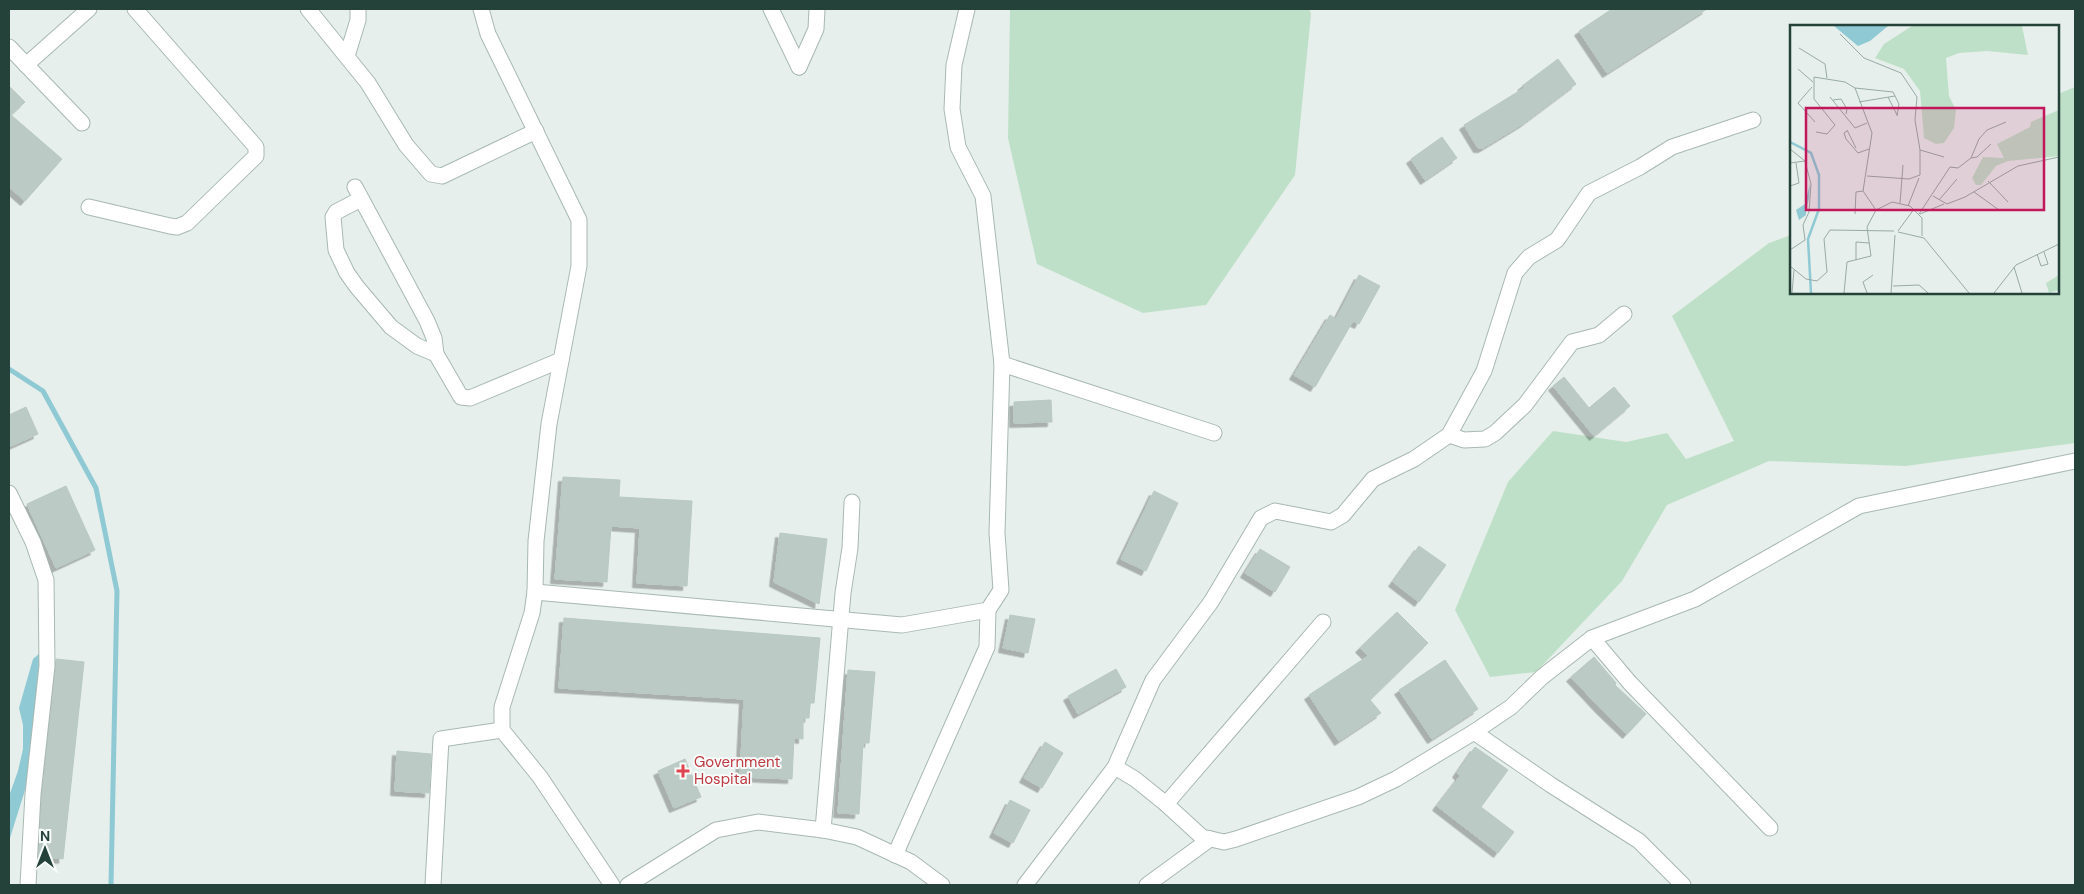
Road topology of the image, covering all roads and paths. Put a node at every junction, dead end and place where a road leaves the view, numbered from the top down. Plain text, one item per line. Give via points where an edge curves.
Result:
1 (89, 9) edge
2 (135, 9) edge
3 (308, 9) edge
4 (358, 9) edge
5 (481, 9) edge
6 (771, 9) edge
7 (817, 9) edge
8 (967, 9) edge
9 (9, 47) edge
10 (347, 56) junction
11 (26, 65) junction
12 (1753, 120) dead end
13 (82, 123) dead end
14 (536, 131) junction
15 (90, 207) dead end
16 (1624, 314) dead end
17 (436, 354) junction
18 (561, 360) junction
19 (1002, 364) junction
20 (1214, 433) dead end
21 (1449, 435) junction
22 (2075, 461) edge
23 (9, 493) edge
24 (852, 502) dead end
25 (535, 592) junction
26 (988, 610) junction
27 (842, 620) junction
28 (1323, 622) dead end
29 (1592, 638) junction
30 (502, 730) junction
31 (1474, 732) junction
32 (1115, 767) junction
33 (1166, 804) junction
34 (1770, 828) dead end
35 (823, 830) junction
36 (1210, 839) junction
37 (895, 855) junction
38 (28, 885) edge
39 (432, 885) edge
40 (612, 885) edge
41 (628, 885) edge
42 (942, 885) edge
43 (1025, 885) edge
44 (1147, 885) edge
45 (1683, 885) edge

1 - 11 street
2 - 15 street via 256,147 257,153 182,226
3 - 10 street
4 - 10 street via 358,20
5 - 14 street via 488,34
6 - 7 street via 799,67 816,29
8 - 19 street via 954,65 952,108 958,146 983,196
9 - 11 street
10 - 14 street via 368,83 406,146 430,174 442,176
11 - 13 street
12 - 21 street via 1672,147 1589,193 1557,240 1529,258 1515,273 1484,370
14 - 18 street via 579,220 579,266
16 - 21 street via 1598,335 1572,342 1525,405 1495,433 1485,439 1464,440
17 - 17 street via 417,346 391,327 356,287 340,258 332,217 358,193 426,321 434,338
17 - 18 street via 461,397 465,398
18 - 25 street via 549,424 536,541
19 - 20 street
19 - 26 street via 997,533 1001,590
21 - 32 street via 1374,479 1343,515 1331,522 1275,511 1261,518 1211,602 1153,680
22 - 29 street via 1859,506 1695,599
23 - 38 street via 33,542 46,580 47,666 33,794
24 - 27 street
25 - 27 street
25 - 30 street via 532,613 502,707
26 - 27 street via 902,626
26 - 37 street via 987,647
27 - 35 street
28 - 33 street
29 - 31 street via 1542,677 1511,707
29 - 34 street via 1630,683
30 - 39 street via 441,739
30 - 40 street via 540,777
31 - 36 street via 1396,779 1358,797 1224,842
31 - 45 street via 1639,841
32 - 33 street
32 - 43 street
33 - 36 street via 1202,837
35 - 37 street via 857,837
35 - 41 street via 758,822 716,830
36 - 44 street
37 - 42 street via 911,862

